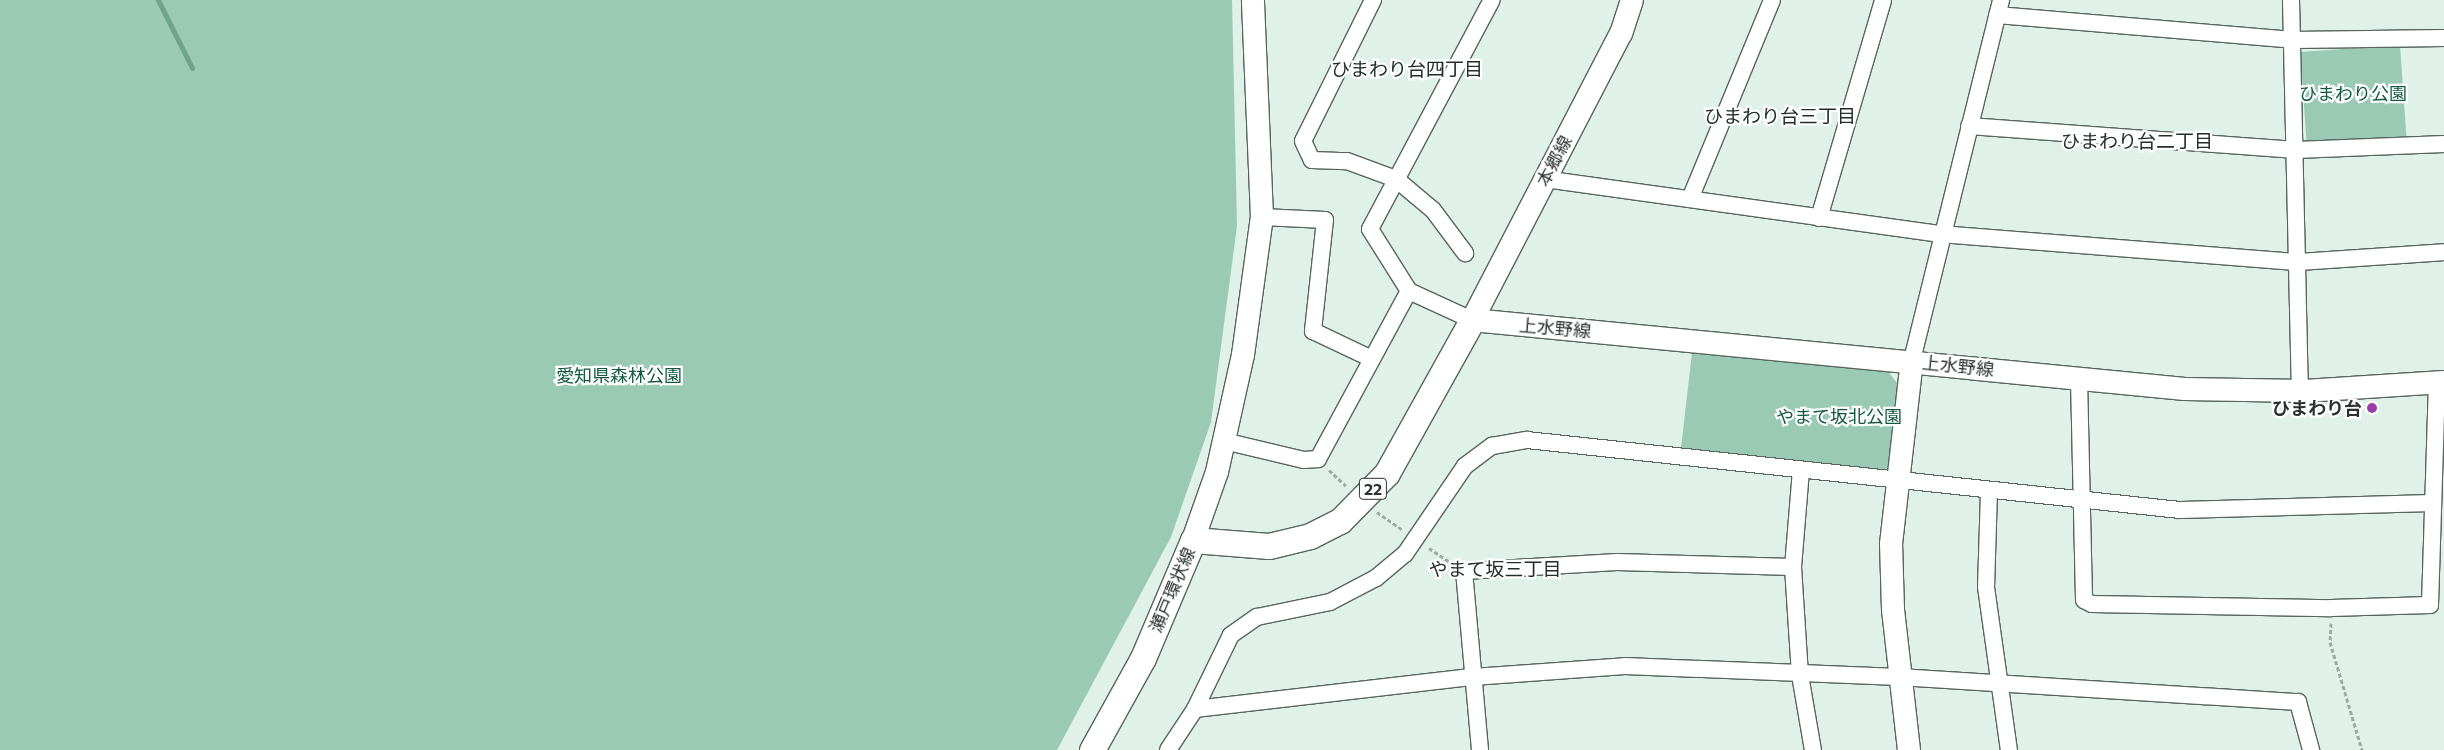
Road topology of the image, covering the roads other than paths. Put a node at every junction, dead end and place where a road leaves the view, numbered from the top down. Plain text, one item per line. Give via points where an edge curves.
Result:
1 (1253, 0) edge
2 (1373, 0) edge
3 (1492, 0) edge
4 (1632, 0) edge
5 (1772, 0) edge
6 (1884, 0) edge
7 (2291, 0) edge
8 (1999, 8) edge
9 (2444, 38) edge
10 (2293, 40) junction
11 (1969, 126) junction
12 (2444, 144) edge
13 (2296, 150) junction
14 (1396, 179) junction
15 (1544, 179) junction
16 (1690, 199) junction
17 (1262, 217) junction
18 (1819, 218) junction
19 (1940, 234) junction
20 (2444, 252) edge
21 (1465, 253) dead end
22 (2299, 262) junction
23 (1409, 291) junction
24 (1472, 320) junction
25 (1372, 359) junction
26 (1912, 360) junction
27 (2079, 379) junction
28 (2441, 382) edge
29 (2300, 392) junction
30 (1224, 441) junction
31 (1801, 470) junction
32 (1896, 480) junction
33 (1989, 492) junction
34 (2082, 502) junction
35 (2433, 503) junction
36 (1194, 540) junction
37 (1793, 567) junction
38 (1800, 675) junction
39 (1473, 677) junction
40 (1899, 677) junction
41 (1999, 684) junction
42 (1195, 709) junction
43 (1092, 750) edge
44 (1168, 750) edge
45 (1480, 750) edge
46 (1813, 750) edge
47 (1910, 750) edge
48 (2009, 750) edge
49 (2311, 750) edge

1 - 17 street
2 - 14 street via 1303,141 1312,160 1347,161
3 - 14 street
4 - 15 street, 本郷線 via 1621,33
5 - 16 street
6 - 18 street
7 - 10 street
8 - 10 street
8 - 11 street
9 - 10 street
10 - 13 street
11 - 13 street
11 - 19 street
12 - 13 street
13 - 22 street
14 - 21 street via 1433,210
14 - 23 street via 1370,229
15 - 16 street
15 - 24 street, 本郷線
16 - 18 street
17 - 25 street via 1325,220 1313,331
17 - 30 street via 1243,355
18 - 19 street
19 - 22 street
19 - 26 street
20 - 22 street
22 - 29 street
23 - 24 street
23 - 25 street
24 - 26 street, 上水野線
24 - 36 main road, 瀬戸環状線 / 22 via 1386,473 1362,502 1340,521 1310,536 1268,546
25 - 30 street via 1318,460 1304,460
26 - 27 street, 上水野線
26 - 32 street
27 - 29 street, 上水野線
27 - 34 street
28 - 29 street, 上水野線
28 - 35 street
30 - 36 street
31 - 32 street
31 - 37 street
31 - 42 street via 1527,440 1492,446 1465,466 1405,554 1376,578 1330,602 1257,617 1231,635
32 - 33 street
32 - 40 street via 1891,544
33 - 34 street
33 - 41 street via 1986,586
34 - 35 street via 2180,510
34 - 35 street via 2084,600 2092,604 2331,608 2430,605
36 - 43 main road, 瀬戸環状線 via 1143,658
37 - 38 street
37 - 39 street via 1617,562 1464,571
38 - 39 street via 1625,666
38 - 40 street
38 - 46 street
39 - 42 street
39 - 45 street
40 - 41 street
40 - 47 street
41 - 48 street
41 - 49 street via 2298,702
42 - 44 street

